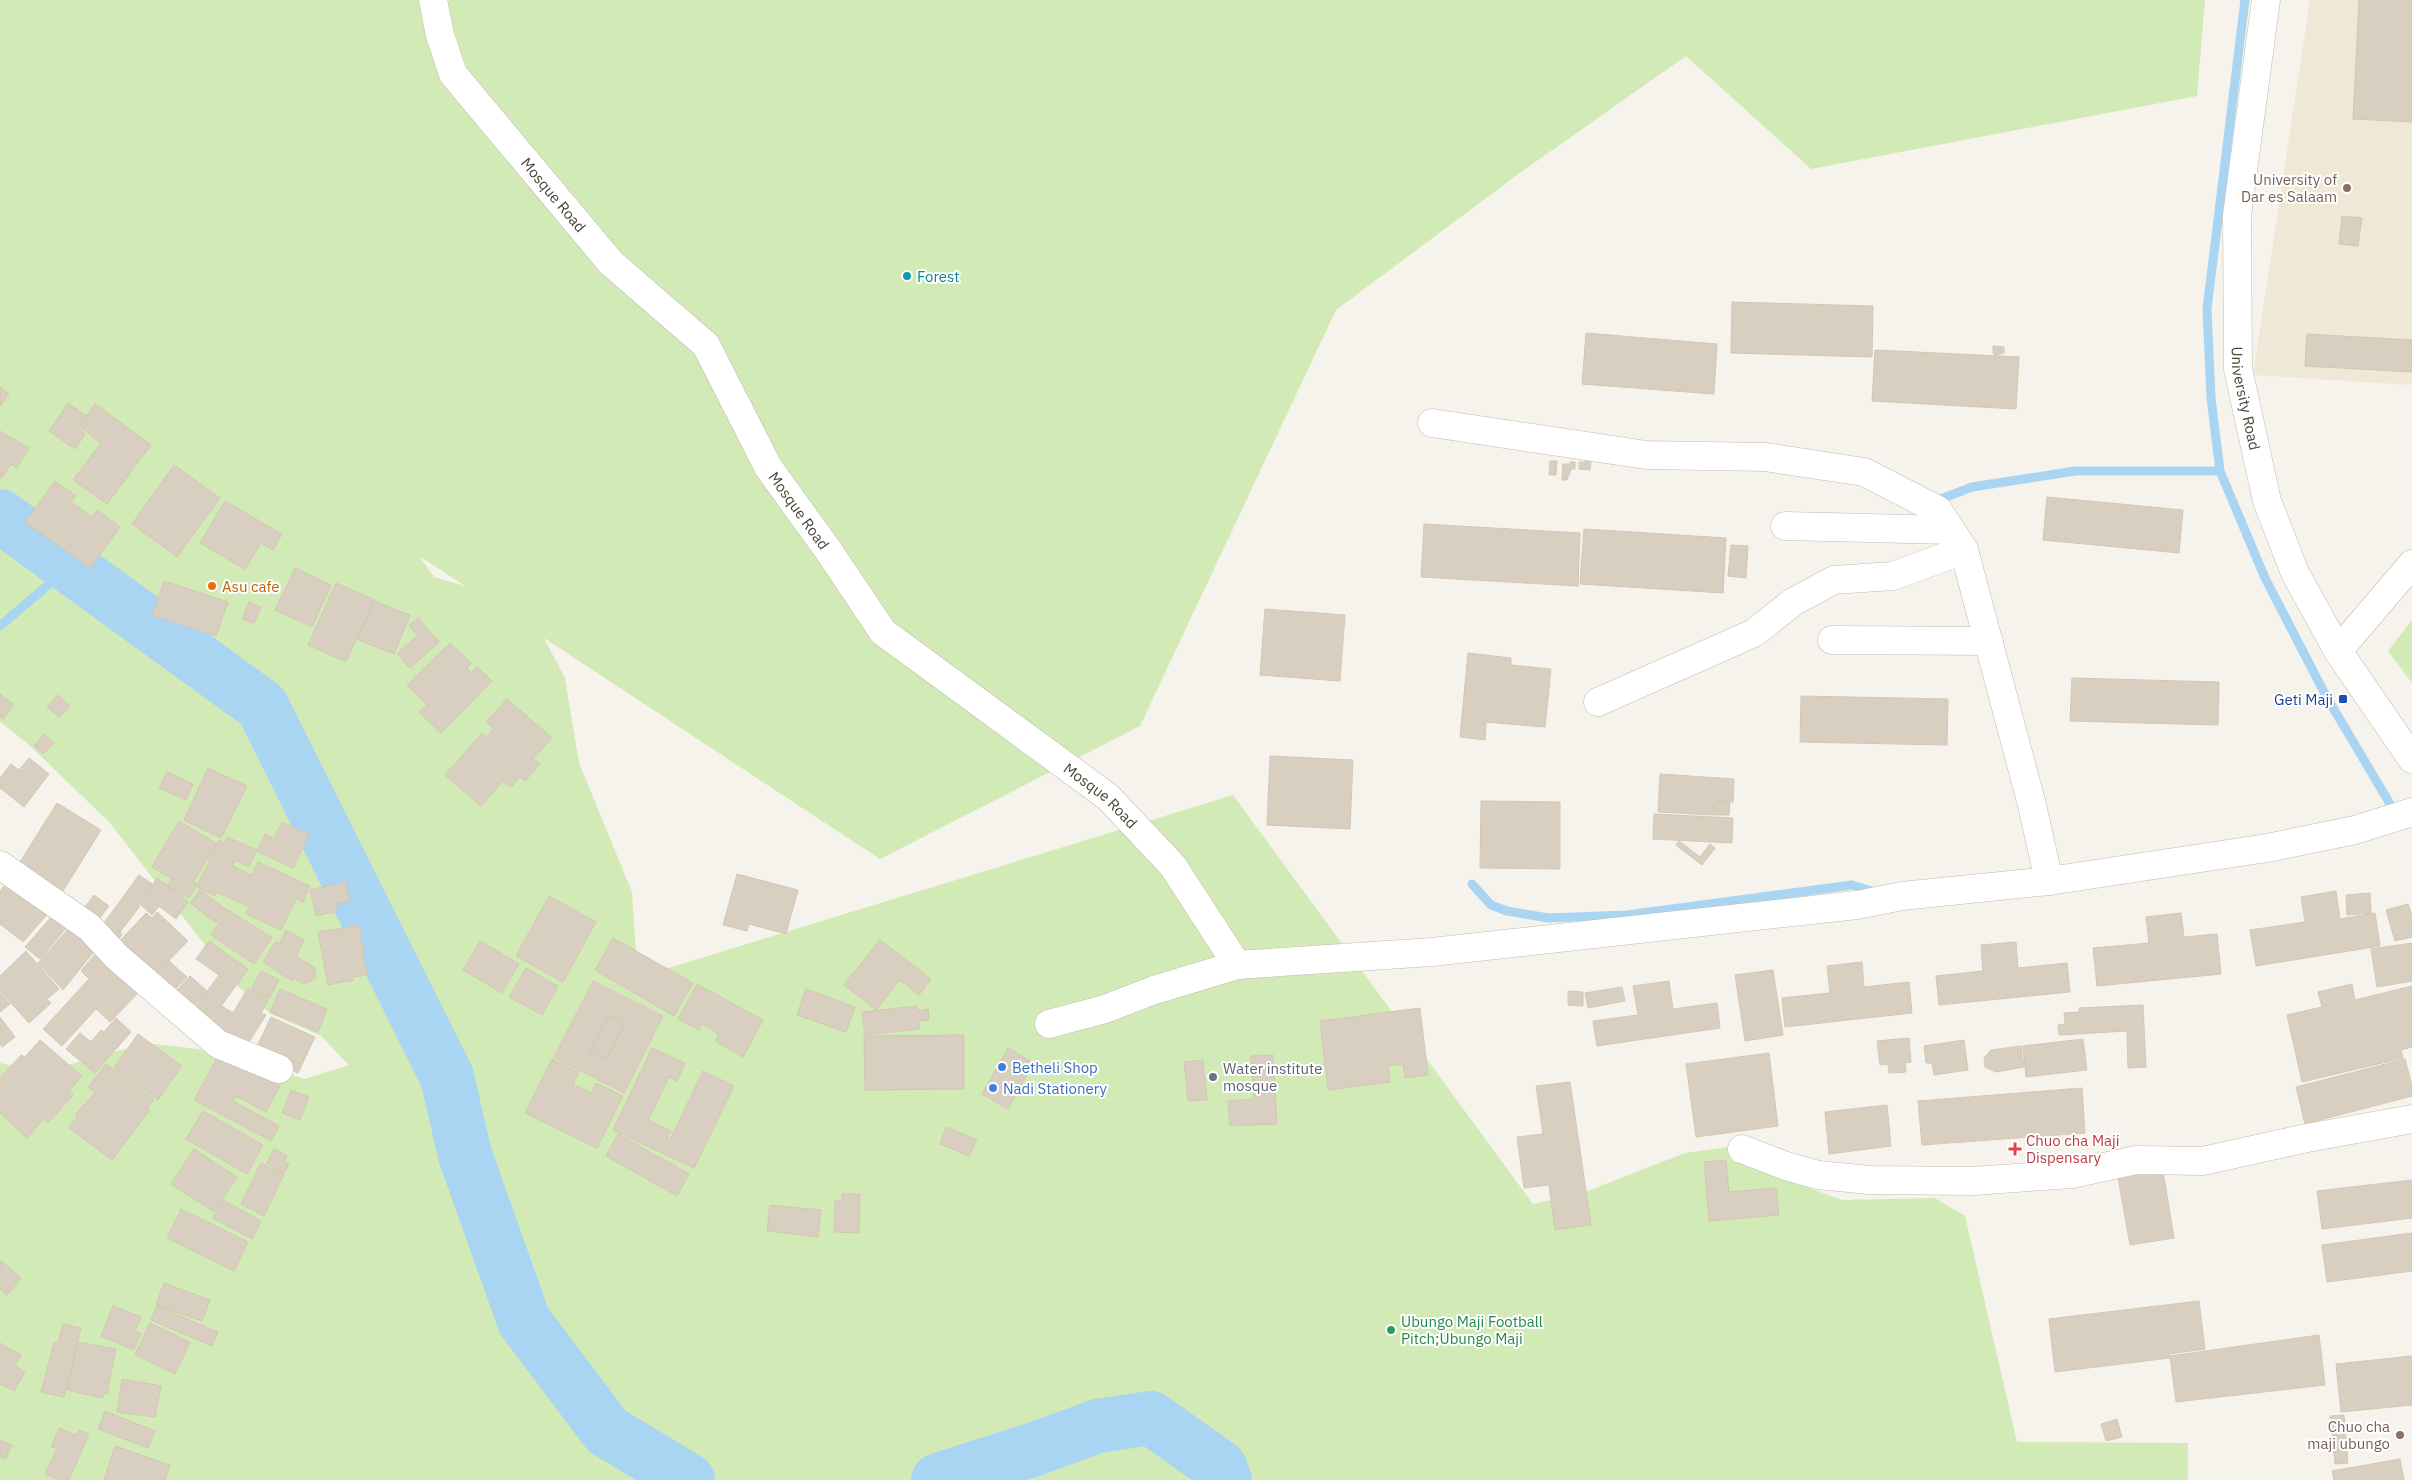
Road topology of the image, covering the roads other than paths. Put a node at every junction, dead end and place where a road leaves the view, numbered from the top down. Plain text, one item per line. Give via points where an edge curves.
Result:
1 (434, 0) edge
2 (2266, 0) edge
3 (1432, 423) dead end
4 (1785, 526) dead end
5 (1958, 540) junction
6 (2412, 564) edge
7 (1832, 640) dead end
8 (1989, 641) junction
9 (2338, 651) junction
10 (1598, 702) dead end
11 (2412, 759) edge
12 (2412, 812) edge
13 (0, 865) edge
14 (2049, 881) junction
15 (1237, 965) junction
16 (1049, 1024) dead end
17 (279, 1069) dead end
18 (2412, 1120) edge
19 (1742, 1149) dead end

1 - 15 street, Mosque Road via 440,35 453,74 611,263 706,346 768,467 883,632 1108,797 1173,866
2 - 9 street, University Road via 2237,215 2238,369 2267,501 2295,573
3 - 5 street via 1646,455 1765,456 1864,472 1938,510
4 - 5 street
5 - 8 street
5 - 10 street via 1893,576 1834,580 1793,602 1754,633
6 - 9 street
7 - 8 street
8 - 14 street
9 - 11 street, University Road
12 - 14 street via 2355,830 2267,848
13 - 17 street via 89,927 118,957 218,1044
14 - 15 street via 1479,948
15 - 16 street
18 - 19 street via 2307,1138 2203,1161 2136,1160 2072,1174 1973,1181 1870,1180 1818,1175

